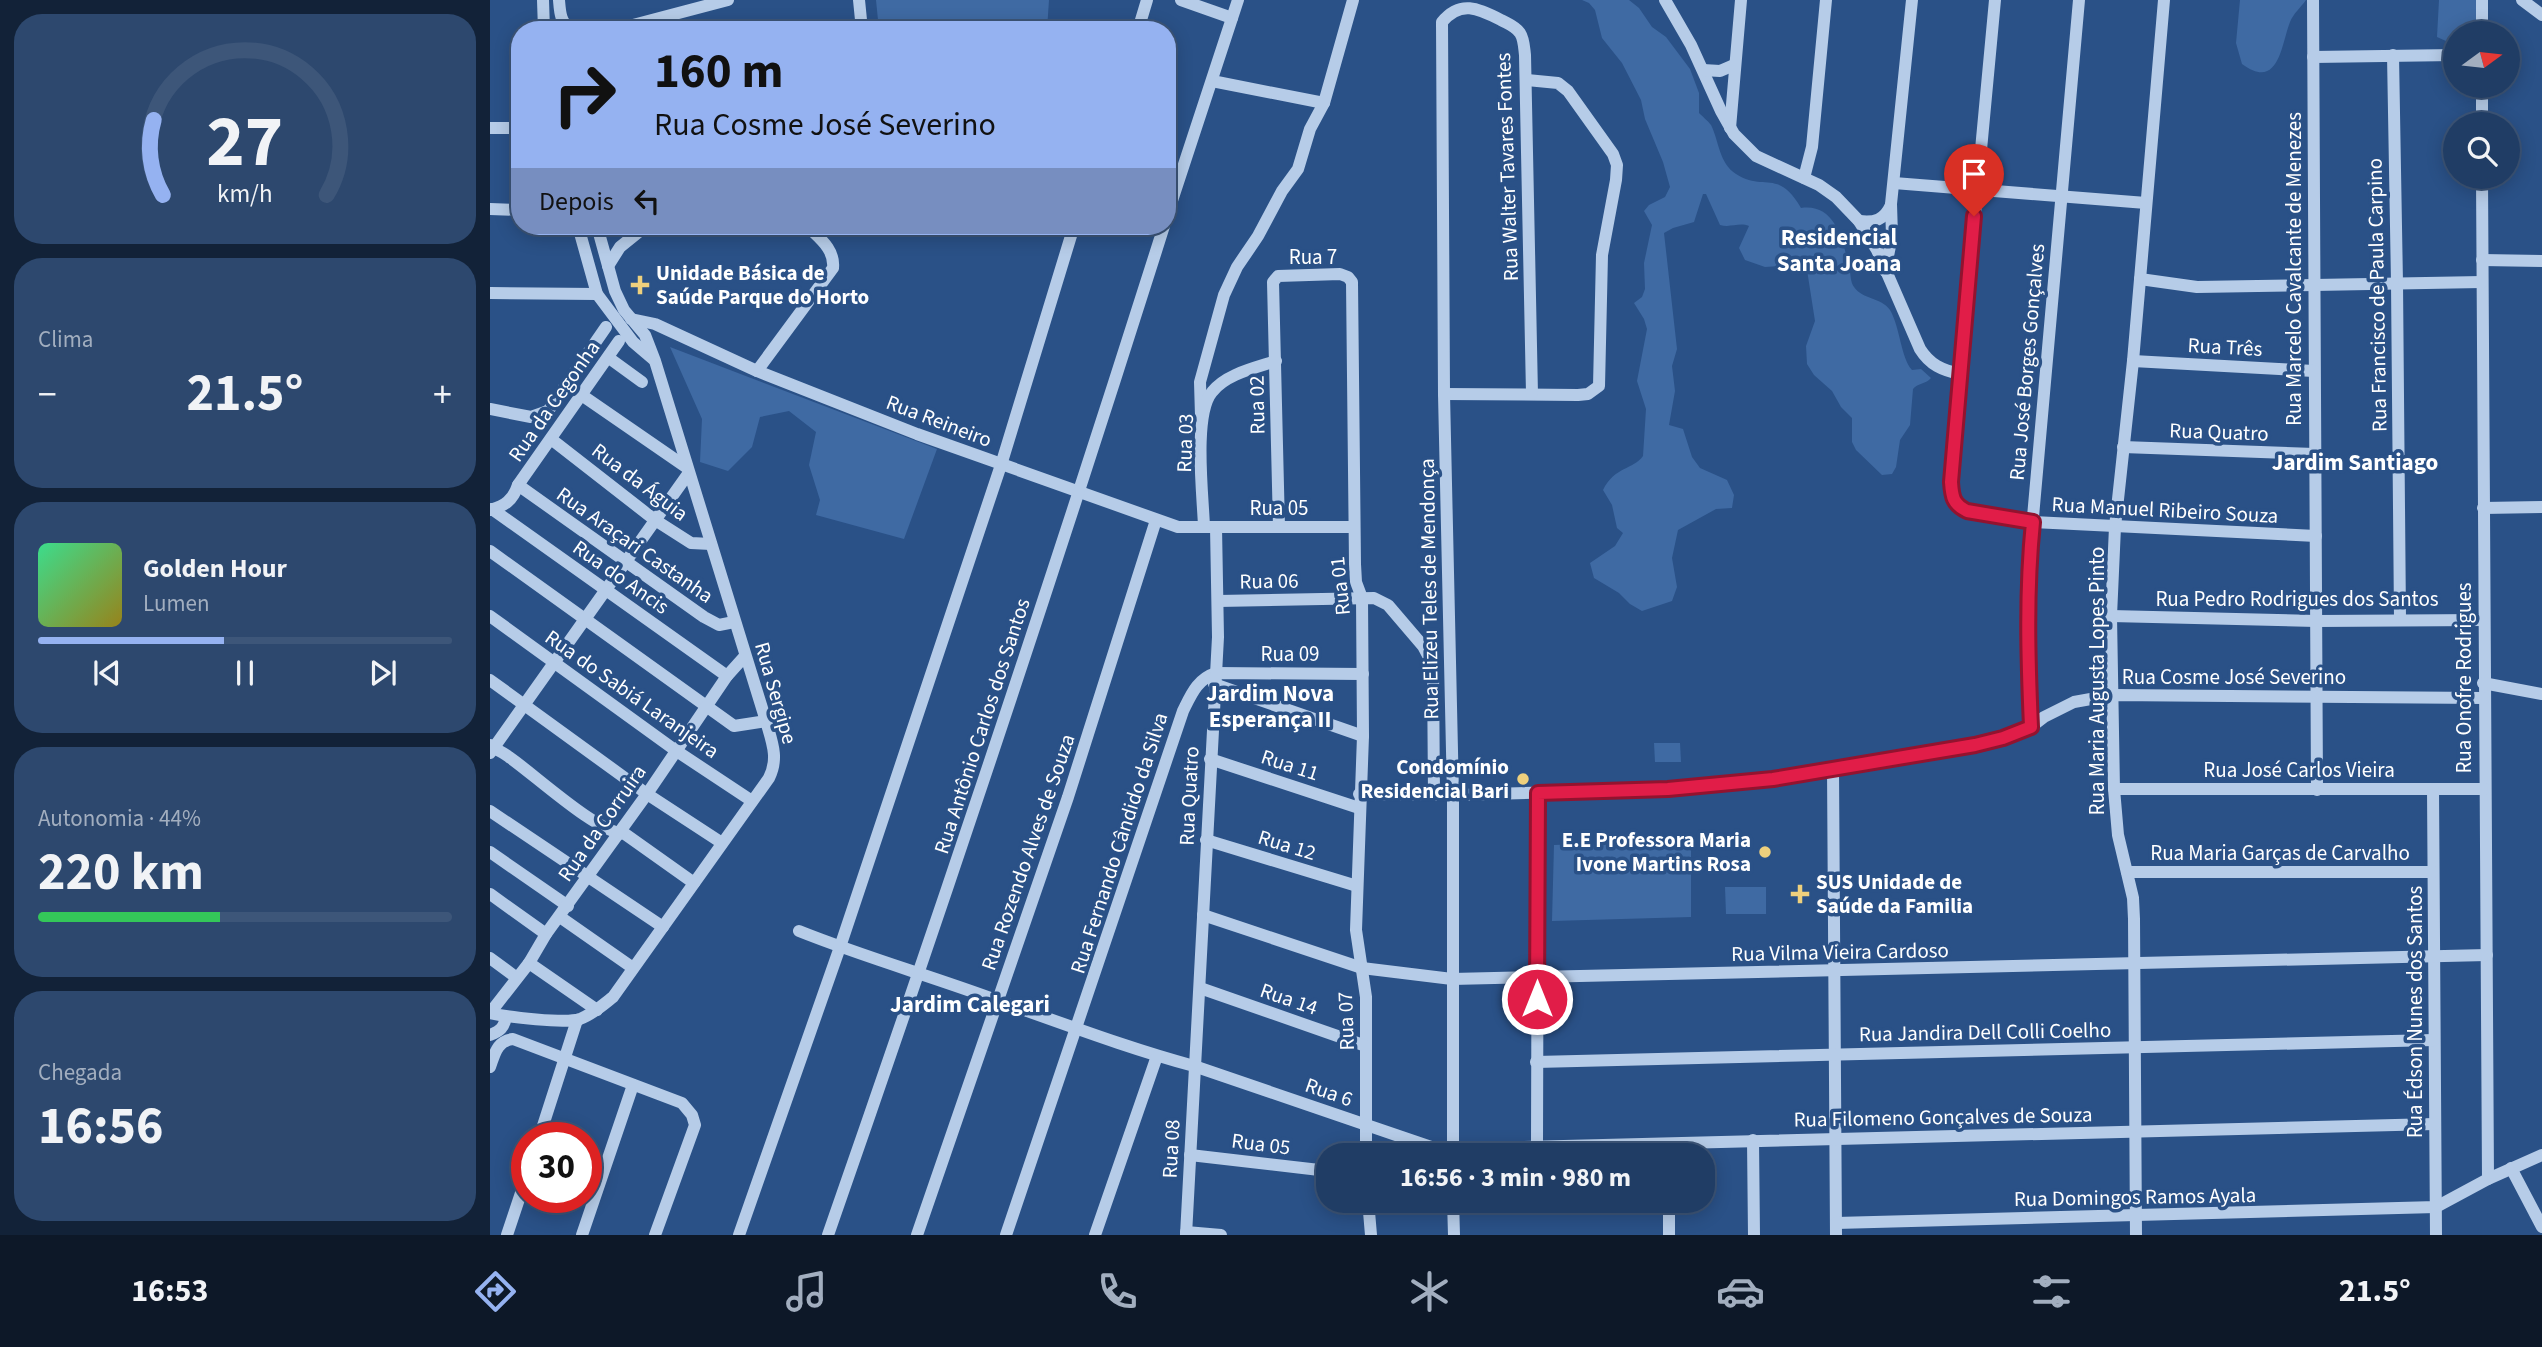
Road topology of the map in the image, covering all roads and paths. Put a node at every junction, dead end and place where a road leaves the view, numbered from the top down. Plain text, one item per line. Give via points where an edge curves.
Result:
1 (543, 0) edge
2 (560, 0) edge
3 (728, 0) edge
4 (859, 0) edge
5 (1147, 0) edge
6 (1181, 0) edge
7 (1238, 0) edge
8 (1353, 0) edge
9 (1665, 0) edge
10 (1741, 0) edge
11 (1826, 0) edge
12 (1912, 0) edge
13 (1995, 0) edge
14 (2079, 0) edge
15 (2164, 0) edge
16 (2313, 0) edge
17 (2482, 0) edge
18 (2522, 0) edge
19 (2542, 15) edge
20 (1232, 18) junction
21 (544, 21) edge
22 (564, 21) edge
23 (648, 21) edge
24 (861, 21) edge
25 (1141, 21) edge
26 (2482, 21) edge
27 (1441, 22) joint
28 (2393, 55) junction
29 (2443, 55) edge
30 (2313, 57) junction
31 (1734, 65) junction
32 (1703, 70) junction
33 (1527, 80) junction
34 (1212, 81) junction
35 (1324, 103) junction
36 (490, 128) edge
37 (511, 128) edge
38 (1730, 129) junction
39 (1804, 178) junction
40 (1894, 183) junction
41 (1176, 189) edge
42 (2482, 189) edge
43 (1977, 190) junction
44 (2060, 196) junction
45 (2146, 203) junction
46 (1891, 204) junction
47 (490, 209) edge
48 (511, 210) edge
49 (1859, 221) junction
50 (581, 235) edge
51 (599, 235) edge
52 (606, 235) edge
53 (632, 235) edge
54 (816, 235) edge
55 (1071, 235) edge
56 (1161, 235) edge
57 (628, 238) junction
58 (2482, 260) junction
59 (2542, 261) edge
60 (608, 266) junction
61 (1885, 271) junction
62 (2140, 279) junction
63 (1273, 282) joint
64 (1352, 282) joint
65 (2482, 282) junction
66 (2398, 283) junction
67 (2314, 284) junction
68 (490, 293) edge
69 (600, 299) junction
70 (631, 319) junction
71 (606, 327) junction
72 (667, 331) junction
73 (645, 335) junction
74 (619, 341) junction
75 (633, 342) junction
76 (609, 358) junction
77 (655, 361) junction
78 (1276, 361) junction
79 (2133, 361) junction
80 (757, 371) junction
81 (2315, 371) junction
82 (1960, 374) junction
83 (642, 382) dead end
84 (1444, 394) junction
85 (1532, 394) junction
86 (583, 396) junction
87 (490, 409) edge
88 (1201, 416) junction
89 (551, 439) junction
90 (2123, 447) junction
91 (2314, 454) junction
92 (1001, 465) junction
93 (687, 470) junction
94 (518, 485) junction
95 (1080, 494) junction
96 (2542, 507) edge
97 (2483, 508) junction
98 (491, 510) edge
99 (655, 520) junction
100 (1156, 520) junction
101 (2033, 522) junction
102 (1210, 527) junction
103 (1279, 527) junction
104 (1354, 527) junction
105 (2115, 527) junction
106 (2316, 536) junction
107 (711, 544) junction
108 (490, 551) edge
109 (625, 562) junction
110 (605, 589) junction
111 (1363, 598) junction
112 (1218, 601) junction
113 (490, 616) edge
114 (2112, 616) junction
115 (585, 618) junction
116 (2400, 619) junction
117 (2483, 620) junction
118 (2316, 621) junction
119 (734, 622) junction
120 (745, 656) junction
121 (554, 662) junction
122 (1363, 674) junction
123 (727, 676) junction
124 (1215, 678) junction
125 (490, 680) edge
126 (2483, 683) junction
127 (2542, 694) edge
128 (2113, 695) junction
129 (2316, 697) junction
130 (2484, 698) junction
131 (524, 704) junction
132 (706, 708) junction
133 (766, 721) junction
134 (2031, 727) junction
135 (1363, 736) junction
136 (491, 749) edge
137 (675, 750) junction
138 (1210, 759) junction
139 (1833, 768) junction
140 (2114, 789) junction
141 (2433, 789) junction
142 (2484, 789) junction
143 (2318, 790) junction
144 (1538, 793) junction
145 (647, 794) junction
146 (1359, 794) junction
147 (1434, 795) junction
148 (1453, 795) junction
149 (752, 801) junction
150 (1359, 808) junction
151 (490, 811) edge
152 (617, 834) junction
153 (1206, 840) junction
154 (722, 843) junction
155 (490, 852) edge
156 (2127, 872) junction
157 (2434, 872) junction
158 (589, 876) junction
159 (694, 883) junction
160 (1357, 886) junction
161 (490, 894) edge
162 (564, 912) junction
163 (1203, 915) junction
164 (663, 927) junction
165 (799, 931) dead end
166 (546, 934) junction
167 (839, 947) junction
168 (2487, 955) junction
169 (2434, 957) junction
170 (490, 958) edge
171 (528, 963) junction
172 (2133, 964) junction
173 (633, 968) junction
174 (1362, 968) junction
175 (1834, 971) junction
176 (919, 973) junction
177 (1537, 977) junction
178 (517, 978) junction
179 (1452, 979) junction
180 (1200, 988) junction
181 (998, 1000) junction
182 (597, 1010) junction
183 (490, 1013) edge
184 (506, 1017) junction
185 (577, 1020) junction
186 (1077, 1029) junction
187 (490, 1035) edge
188 (2434, 1040) junction
189 (1366, 1046) junction
190 (2134, 1048) junction
191 (1835, 1054) junction
192 (1157, 1056) junction
193 (566, 1058) junction
194 (1536, 1062) junction
195 (1195, 1066) junction
196 (490, 1067) edge
197 (633, 1086) junction
198 (544, 1122) edge
199 (2435, 1124) junction
200 (1366, 1125) junction
201 (2137, 1132) junction
202 (1835, 1138) junction
203 (1754, 1140) junction
204 (1366, 1143) edge
205 (1419, 1143) edge
206 (1453, 1143) edge
207 (1537, 1143) edge
208 (1715, 1144) edge
209 (1190, 1155) junction
210 (2542, 1155) edge
211 (2511, 1168) junction
212 (1316, 1170) edge
213 (2488, 1179) junction
214 (2436, 1212) junction
215 (514, 1213) edge
216 (1369, 1213) edge
217 (1454, 1213) edge
218 (1669, 1213) edge
219 (2136, 1217) junction
220 (2542, 1227) edge
221 (1836, 1229) edge
222 (1186, 1234) edge
223 (507, 1235) edge
224 (582, 1235) edge
225 (655, 1235) edge
226 (739, 1235) edge
227 (828, 1235) edge
228 (917, 1235) edge
229 (1006, 1235) edge
230 (1095, 1235) edge
231 (1221, 1235) edge
232 (1371, 1235) edge
233 (1454, 1235) edge
234 (1669, 1235) edge
235 (1754, 1235) edge
236 (2136, 1235) edge
237 (2436, 1235) edge
238 (2446, 1235) edge

1 - 21 street
2 - 22 street
3 - 23 street
4 - 24 street
5 - 25 street
6 - 20 street
7 - 20 street
8 - 35 street
9 - 32 street
10 - 31 street
11 - 39 street via 1812,147
12 - 40 street
13 - 43 street
14 - 44 street, Rua José Borges Gonçalves
15 - 45 street, Rua Maria Augusta Lopes Pinto
16 - 30 street, Rua Marcelo Cavalcante de Menezes
17 - 26 street
18 - 19 street
20 - 34 street
27 - 33 street, Rua Walter Tavares Fontes via 1452,10 1469,6 1517,29
27 - 84 street, Rua Elizeu Teles de Mendonça
28 - 29 street
28 - 30 street
28 - 66 street, Rua Francisco de Paula Carpino
30 - 67 street, Rua Marcelo Cavalcante de Menezes
31 - 32 street via 1720,71
31 - 38 street
32 - 38 street
33 - 85 street, Rua Walter Tavares Fontes
33 - 85 street via 1558,83 1568,92 1617,165 1602,255 1599,386 1588,394
34 - 35 street
34 - 41 street
35 - 88 street via 1298,169 1229,281 1200,382
36 - 37 street
38 - 39 street via 1756,156
39 - 49 street via 1836,197
40 - 43 street
40 - 46 street
42 - 58 street, Rua Onofre Rodrigues
43 - 44 street
43 - 82 street
44 - 45 street
44 - 101 street, Rua José Borges Gonçalves
45 - 62 street, Rua Maria Augusta Lopes Pinto
46 - 49 street via 1883,218 1872,223
46 - 61 street via 1892,236
47 - 48 street
49 - 61 street
50 - 69 street
51 - 60 street
52 - 57 street via 616,240
53 - 57 street
54 - 80 street via 831,251 833,268
55 - 92 street
56 - 95 street, Rua Antônio Carlos dos Santos
57 - 60 street
58 - 59 street
58 - 65 street, Rua Onofre Rodrigues
60 - 70 street via 615,291
61 - 82 street via 1928,361
62 - 67 street via 2197,287
62 - 79 street, Rua Maria Augusta Lopes Pinto
63 - 64 street, Rua 7 via 1278,276 1340,274
63 - 78 street, Rua 02
64 - 104 street, Rua 01
65 - 66 street
65 - 97 street, Rua Onofre Rodrigues
66 - 67 street
66 - 116 street, Rua Francisco de Paula Carpino
67 - 81 street, Rua Marcelo Cavalcante de Menezes
68 - 69 street
69 - 71 street
69 - 75 street
70 - 72 street, Rua Reineiro
70 - 73 street
71 - 74 street
71 - 87 street via 548,411 531,417
72 - 73 street
72 - 80 street, Rua Reineiro
73 - 75 street
73 - 77 street, Rua Sergipe
74 - 75 street
74 - 76 street, Rua da Cegonha
75 - 77 street
76 - 83 street
76 - 86 street, Rua da Cegonha
77 - 93 street, Rua Sergipe
78 - 88 street, Rua 03 via 1225,381 1211,392
78 - 103 street, Rua 02
79 - 81 street, Rua Três
79 - 90 street, Rua Maria Augusta Lopes Pinto
80 - 92 street, Rua Reineiro
81 - 91 street, Rua Marcelo Cavalcante de Menezes
82 - 101 street, Rua Manuel Ribeiro Souza via 1952,498 1967,511
84 - 85 street
84 - 148 street, Rua Elizeu Teles de Mendonça
86 - 89 street, Rua da Cegonha
86 - 93 street
88 - 102 street, Rua 03
89 - 94 street, Rua da Cegonha
89 - 99 street, Rua da Águia
90 - 91 street, Rua Quatro
90 - 105 street, Rua Maria Augusta Lopes Pinto
91 - 106 street, Rua Marcelo Cavalcante de Menezes
92 - 95 street, Rua Reineiro
92 - 167 street
93 - 99 street
93 - 107 street, Rua Sergipe
94 - 98 street, Rua da Cegonha via 510,501
94 - 109 street, Rua Araçari Castanha
95 - 100 street, Rua Reineiro
95 - 176 street, Rua Antônio Carlos dos Santos
96 - 97 street
97 - 117 street, Rua Onofre Rodrigues
98 - 110 street, Rua do Ancis
99 - 107 street, Rua da Águia via 691,543
99 - 109 street
100 - 102 street, Rua Reineiro via 1178,527
100 - 181 street, Rua Rozendo Alves de Souza
101 - 105 street, Rua Manuel Ribeiro Souza
101 - 134 street, Rua José Borges Gonçalves via 2027,625
102 - 103 street, Rua 05
102 - 112 street, Rua Quatro
103 - 104 street, Rua 05
104 - 111 street, Rua 01 via 1356,582
105 - 106 street, Rua Manuel Ribeiro Souza
105 - 114 street, Rua Maria Augusta Lopes Pinto
106 - 118 street, Rua Marcelo Cavalcante de Menezes
107 - 119 street, Rua Sergipe
108 - 115 street
109 - 110 street
109 - 119 street, Rua Araçari Castanha via 704,617 719,625
110 - 115 street
110 - 123 street, Rua do Ancis
111 - 112 street, Rua 06
111 - 122 street, Rua 01
111 - 147 street via 1388,605 1430,655
112 - 124 street, Rua Quatro
113 - 121 street, Rua do Sabiá Laranjeira
114 - 118 street, Rua Pedro Rodrigues dos Santos
114 - 128 street, Rua Maria Augusta Lopes Pinto
115 - 121 street
115 - 132 street
116 - 117 street, Rua Pedro Rodrigues dos Santos
116 - 118 street, Rua Pedro Rodrigues dos Santos
117 - 126 street, Rua Onofre Rodrigues
118 - 129 street, Rua Marcelo Cavalcante de Menezes
119 - 120 street, Rua Sergipe
120 - 123 street, Rua da Corruira
120 - 133 street, Rua Sergipe
121 - 131 street
121 - 137 street, Rua do Sabiá Laranjeira
122 - 124 street, Rua 09
122 - 135 street, Rua 01
123 - 132 street, Rua da Corruira
124 - 135 street
124 - 138 street, Rua Quatro
124 - 186 street, Rua Fernando Cândido da Silva via 1206,676 1196,685 1183,711
125 - 131 street
126 - 127 street
126 - 130 street, Rua Onofre Rodrigues
128 - 129 street, Rua Cosme José Severino
128 - 134 street, Rua Cosme José Severino via 2074,702
128 - 140 street, Rua Maria Augusta Lopes Pinto
129 - 130 street, Rua Cosme José Severino
129 - 143 street, Rua Marcelo Cavalcante de Menezes
130 - 142 street, Rua Onofre Rodrigues
131 - 136 street
131 - 145 street
132 - 133 street via 734,726
132 - 137 street, Rua da Corruira
133 - 149 street, Rua Sergipe via 776,765
134 - 139 street, Rua Cosme José Severino via 1975,745
135 - 146 street, Rua 01
136 - 152 street via 508,756 562,799
137 - 145 street, Rua da Corruira
137 - 149 street, Rua do Sabiá Laranjeira
138 - 150 street, Rua 11
138 - 153 street, Rua Quatro
139 - 144 street, Rua Cosme José Severino via 1668,789
139 - 175 street
140 - 143 street, Rua José Carlos Vieira
140 - 156 street, Rua Maria Augusta Lopes Pinto
141 - 142 street, Rua José Carlos Vieira
141 - 143 street, Rua José Carlos Vieira
141 - 157 street, Rua Édson Nunes dos Santos
142 - 168 street, Rua Onofre Rodrigues
144 - 148 street, Rua Cosme José Severino
144 - 177 street
145 - 152 street, Rua da Corruira
145 - 154 street
146 - 147 street
146 - 150 street, Rua 01
147 - 148 street
148 - 179 street, Rua Elizeu Teles de Mendonça
149 - 154 street, Rua Sergipe
150 - 160 street, Rua 01
151 - 158 street
152 - 158 street, Rua da Corruira
152 - 159 street via 625,834
153 - 160 street, Rua 12
153 - 163 street, Rua Quatro
154 - 159 street, Rua Sergipe
155 - 162 street
156 - 157 street, Rua Maria Garças de Carvalho
156 - 172 street, Rua Maria Augusta Lopes Pinto via 2133,898
157 - 169 street, Rua Édson Nunes dos Santos
158 - 162 street, Rua da Corruira
158 - 164 street
159 - 164 street, Rua Sergipe
160 - 174 street, Rua 07 via 1356,930
161 - 166 street
162 - 166 street, Rua da Corruira
162 - 173 street
163 - 174 street, Rua Vilma Vieira Cardoso
163 - 180 street, Rua Quatro
164 - 173 street, Rua Sergipe
165 - 167 street, Rua 6
166 - 171 street, Rua da Corruira
167 - 176 street, Rua 6
167 - 226 street
168 - 169 street, Rua Vilma Vieira Cardoso
168 - 213 street, Rua Onofre Rodrigues
169 - 172 street, Rua Vilma Vieira Cardoso
169 - 188 street, Rua Édson Nunes dos Santos
170 - 178 street
171 - 178 street, Rua da Corruira
171 - 182 street
172 - 175 street, Rua Vilma Vieira Cardoso
172 - 190 street, Rua Maria Augusta Lopes Pinto
173 - 182 street, Rua Sergipe via 613,997
174 - 179 street, Rua Vilma Vieira Cardoso
174 - 189 street, Rua 07
175 - 177 street, Rua Vilma Vieira Cardoso
175 - 191 street
176 - 181 street, Rua 6
176 - 227 street, Rua Antônio Carlos dos Santos
177 - 179 street, Rua Vilma Vieira Cardoso
177 - 194 street
178 - 183 street, Rua da Corruira
179 - 206 street, Rua Elizeu Teles de Mendonça
180 - 189 street, Rua 14
180 - 195 street, Rua Quatro
181 - 186 street, Rua 6
181 - 228 street, Rua Rozendo Alves de Souza
182 - 185 street, Rua Sergipe
183 - 184 street
184 - 185 street
184 - 187 street via 500,1031
185 - 193 street
186 - 192 street, Rua 6
186 - 229 street, Rua Fernando Cândido da Silva
188 - 190 street, Rua Jandira Dell Colli Coelho
188 - 199 street, Rua Édson Nunes dos Santos
189 - 200 street, Rua 07
190 - 191 street, Rua Jandira Dell Colli Coelho
190 - 201 street, Rua Maria Augusta Lopes Pinto
191 - 194 street, Rua Jandira Dell Colli Coelho
191 - 202 street
192 - 195 street, Rua 6
192 - 230 street
193 - 196 street via 504,1040
193 - 197 street
193 - 198 street
194 - 207 street
195 - 200 street, Rua 6
195 - 209 street, Rua 08
197 - 224 street
197 - 225 street via 682,1103 695,1125
199 - 201 street, Rua Filomeno Gonçalves de Souza
199 - 214 street, Rua Édson Nunes dos Santos
200 - 204 street, Rua 07
200 - 205 street, Rua 6
201 - 202 street, Rua Filomeno Gonçalves de Souza
201 - 219 street, Rua Maria Augusta Lopes Pinto
202 - 203 street, Rua Filomeno Gonçalves de Souza
202 - 221 street
203 - 208 street, Rua Filomeno Gonçalves de Souza
203 - 235 street
209 - 212 street, Rua 05
209 - 222 street, Rua 08
210 - 211 street
211 - 213 street
211 - 220 street
213 - 214 street
214 - 219 street, Rua Domingos Ramos Ayala
214 - 237 street, Rua Édson Nunes dos Santos
214 - 238 street
215 - 223 street
216 - 232 street
217 - 233 street
218 - 234 street
219 - 221 street, Rua Domingos Ramos Ayala
219 - 236 street, Rua Maria Augusta Lopes Pinto
222 - 231 street

